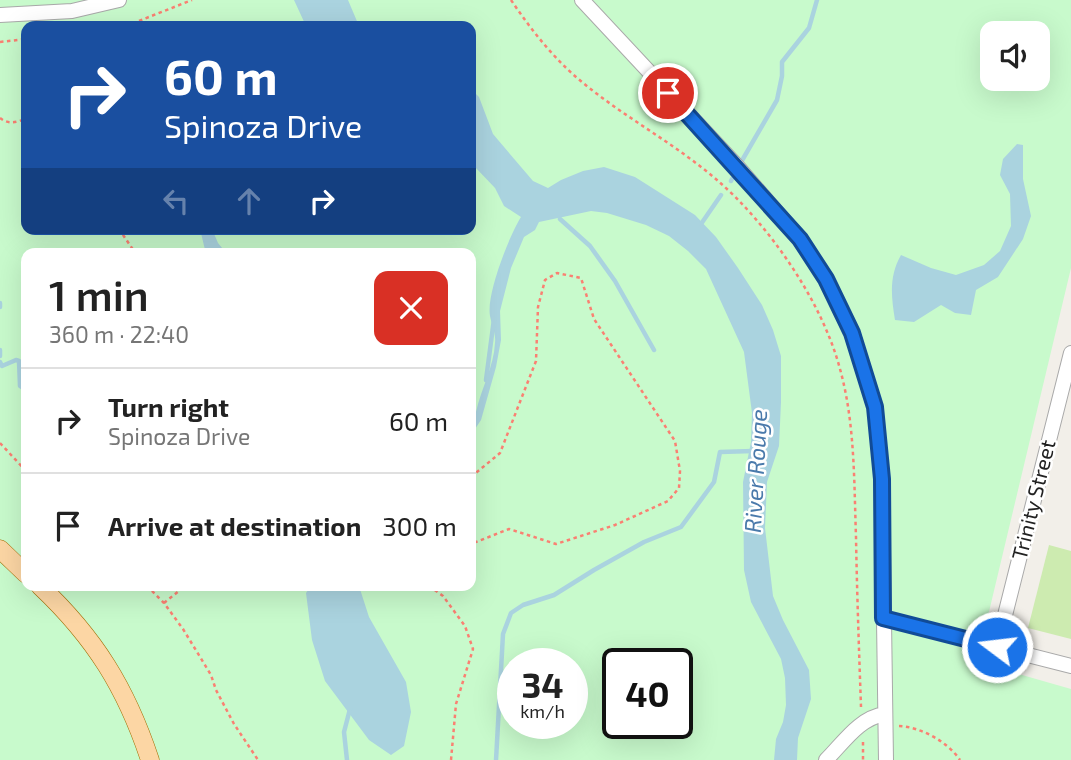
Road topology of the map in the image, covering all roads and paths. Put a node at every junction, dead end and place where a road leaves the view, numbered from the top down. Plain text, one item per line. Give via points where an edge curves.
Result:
1 (119, 0) edge
2 (192, 0) edge
3 (511, 0) edge
4 (582, 0) edge
5 (0, 15) edge
6 (139, 21) edge
7 (21, 40) edge
8 (0, 42) edge
9 (0, 118) edge
10 (21, 121) edge
11 (1071, 353) edge
12 (0, 443) edge
13 (21, 466) edge
14 (476, 473) edge
15 (476, 542) edge
16 (0, 549) edge
17 (21, 569) edge
18 (45, 591) edge
19 (152, 591) edge
20 (179, 591) edge
21 (436, 591) edge
22 (164, 603) junction
23 (883, 618) junction
24 (997, 647) junction
25 (1071, 666) edge
26 (885, 720) junction
27 (862, 723) junction
28 (150, 760) edge
29 (258, 760) edge
30 (451, 760) edge
31 (826, 760) edge
32 (863, 760) edge
33 (886, 760) edge
34 (960, 760) edge

1 - 5 street via 72,11
2 - 6 path
3 - 27 path via 541,43 576,77 739,200 807,290 840,367 854,452
4 - 23 street via 800,239 837,301 875,407 882,479
7 - 8 path
9 - 10 path
11 - 24 street, Trinity Street
12 - 13 path
14 - 15 path via 500,453 536,361 538,307 545,280 557,272 581,278 594,319 675,441 679,488 668,501 615,526 556,544 509,529
16 - 17 main road
18 - 28 main road via 110,668
19 - 22 path
20 - 22 path
21 - 30 path via 465,626 472,649 456,704
22 - 29 path
23 - 24 street
23 - 26 street
24 - 25 street
26 - 27 street via 871,716
26 - 33 street
26 - 34 path via 937,739
27 - 31 street
27 - 32 path

